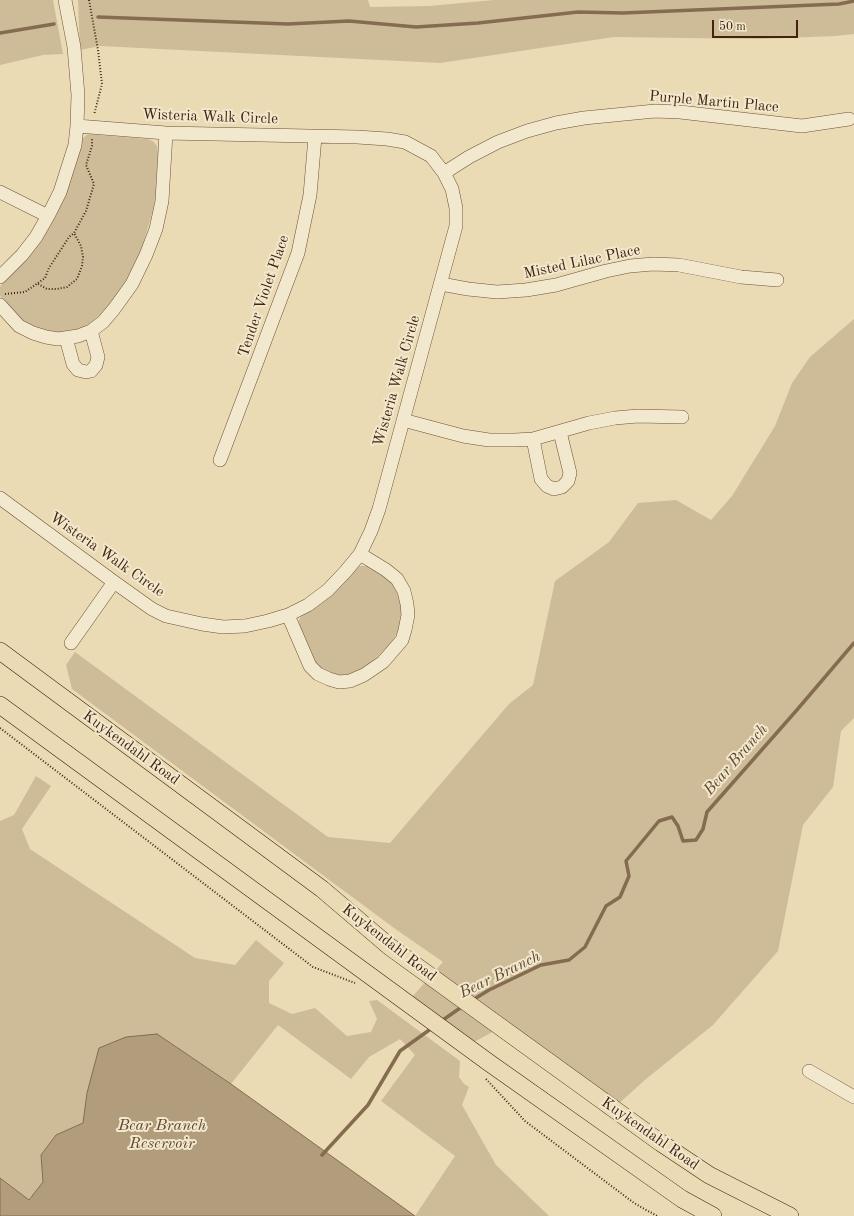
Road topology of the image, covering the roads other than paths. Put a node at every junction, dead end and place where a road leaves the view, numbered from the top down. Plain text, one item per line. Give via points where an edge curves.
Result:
1 (65, 0) edge
2 (848, 118) dead end
3 (77, 126) junction
4 (166, 133) junction
5 (315, 137) junction
6 (444, 173) junction
7 (0, 192) edge
8 (48, 216) junction
9 (0, 277) edge
10 (777, 280) dead end
11 (441, 284) junction
12 (0, 305) edge
13 (91, 331) junction
14 (66, 338) junction
15 (682, 418) dead end
16 (403, 420) junction
17 (560, 432) junction
18 (533, 438) junction
19 (220, 460) dead end
20 (0, 498) edge
21 (360, 554) junction
22 (114, 582) junction
23 (288, 615) junction
24 (71, 643) dead end
25 (0, 651) edge
26 (0, 705) edge
27 (809, 1071) dead end
28 (854, 1097) edge
29 (713, 1216) edge
30 (790, 1216) edge

1 - 3 street via 74,47 78,88
2 - 6 street, Purple Martin Place via 802,126 655,111 584,118 556,123 498,142
3 - 4 street, Wisteria Walk Circle
3 - 8 street via 69,167
4 - 5 street, Wisteria Walk Circle
4 - 13 street via 162,201 156,230 132,284 103,322
5 - 6 street, Wisteria Walk Circle via 380,138 405,142 431,156
5 - 19 street, Tender Violet Place via 310,195 298,253
6 - 11 street, Wisteria Walk Circle via 452,189 456,226
7 - 8 street
8 - 9 street via 22,255
10 - 11 street, Misted Lilac Place via 741,277 679,264 653,264 630,266 526,290 497,292
11 - 16 street, Wisteria Walk Circle
12 - 14 street via 19,326 33,334
13 - 14 street
13 - 14 street via 98,357 91,371 78,370 73,364
15 - 17 street via 615,418
16 - 18 street via 489,440
16 - 21 street, Wisteria Walk Circle via 379,509
17 - 18 street
17 - 18 street via 570,473 568,481 562,487 554,489 541,479
20 - 22 street, Wisteria Walk Circle
21 - 23 street, Wisteria Walk Circle via 328,590 308,605
21 - 23 street via 397,579 404,591 407,604 408,616 402,640 383,662 364,676 350,681 339,682 318,674 310,666
22 - 23 street, Wisteria Walk Circle via 166,616 202,624 223,627 245,626
22 - 24 street
25 - 30 main road, Kuykendahl Road via 322,889 390,947 661,1143 709,1175
26 - 29 main road via 486,1070 682,1199
27 - 28 street

